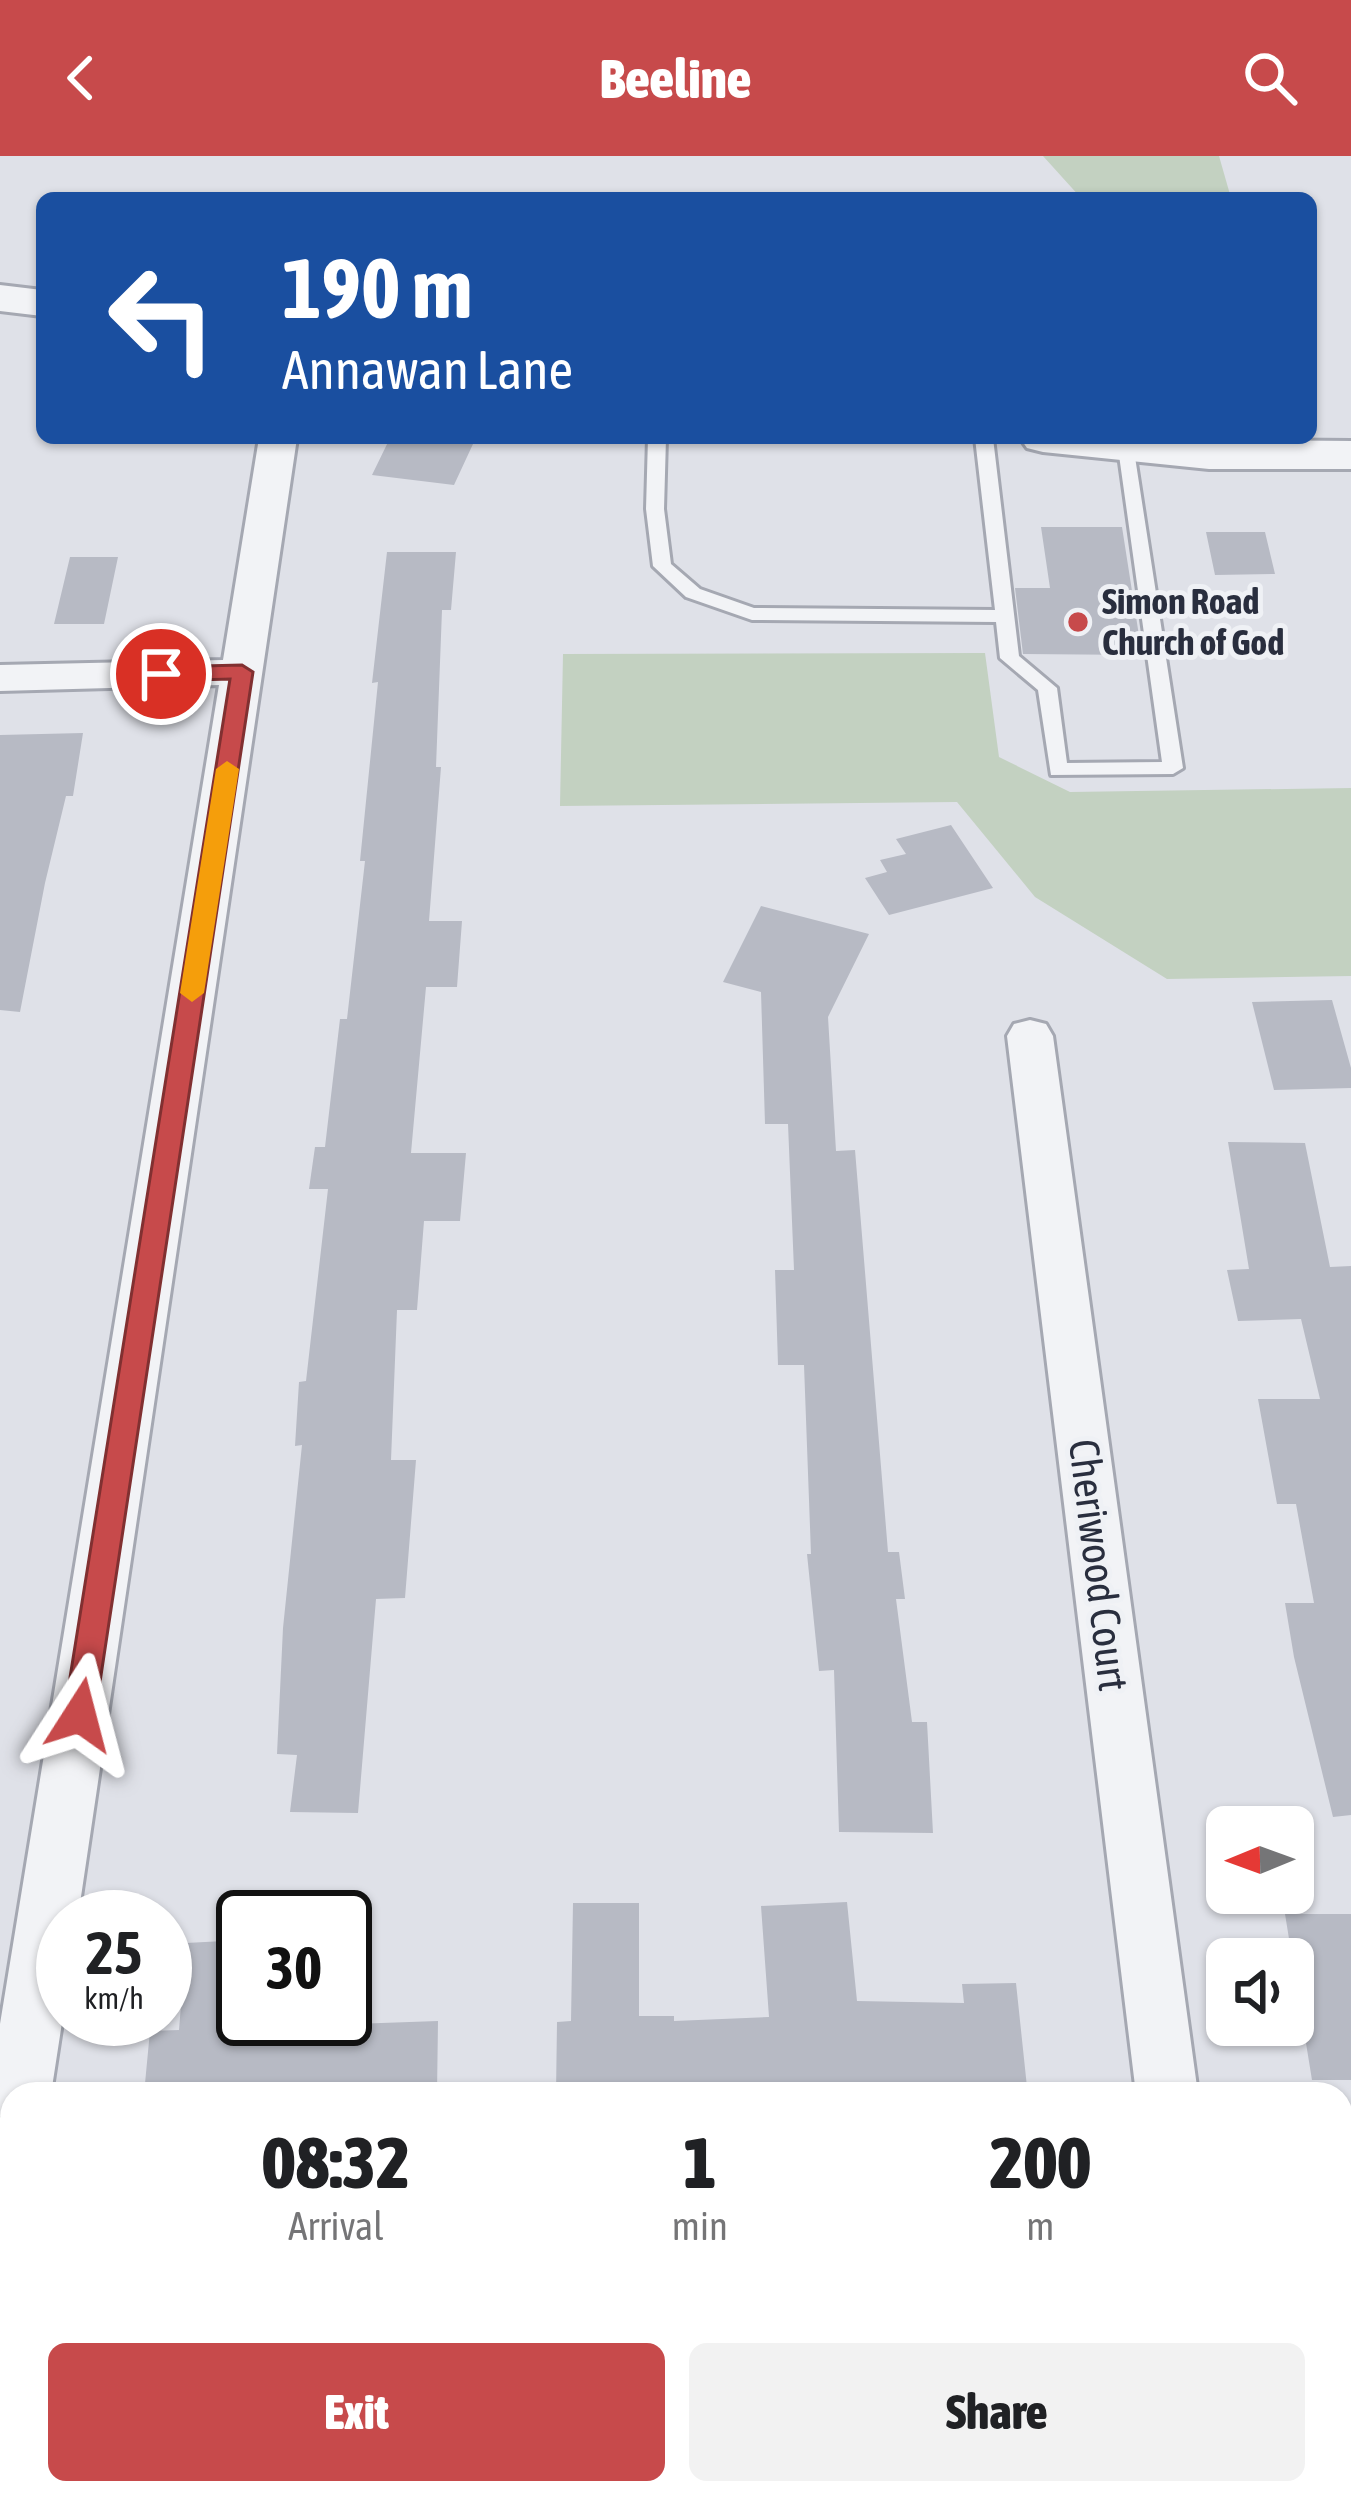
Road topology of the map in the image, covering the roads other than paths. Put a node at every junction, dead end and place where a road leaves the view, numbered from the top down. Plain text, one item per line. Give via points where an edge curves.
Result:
1 (0, 298) edge
2 (36, 302) edge
3 (277, 444) edge
4 (657, 444) edge
5 (985, 444) edge
6 (1093, 444) edge
7 (1127, 448) junction
8 (1351, 455) edge
9 (1005, 616) junction
10 (242, 672) junction
11 (0, 678) edge
12 (1030, 1036) dead end
13 (22, 2082) edge
14 (1165, 2082) edge

1 - 2 street
3 - 10 street
4 - 9 lane via 662,566 692,593 752,614
5 - 9 lane
6 - 7 street
7 - 8 street
7 - 9 lane via 1173,768 1058,770 1047,688 1010,658
10 - 11 street
10 - 13 street
12 - 14 street, Cheriwood Court

